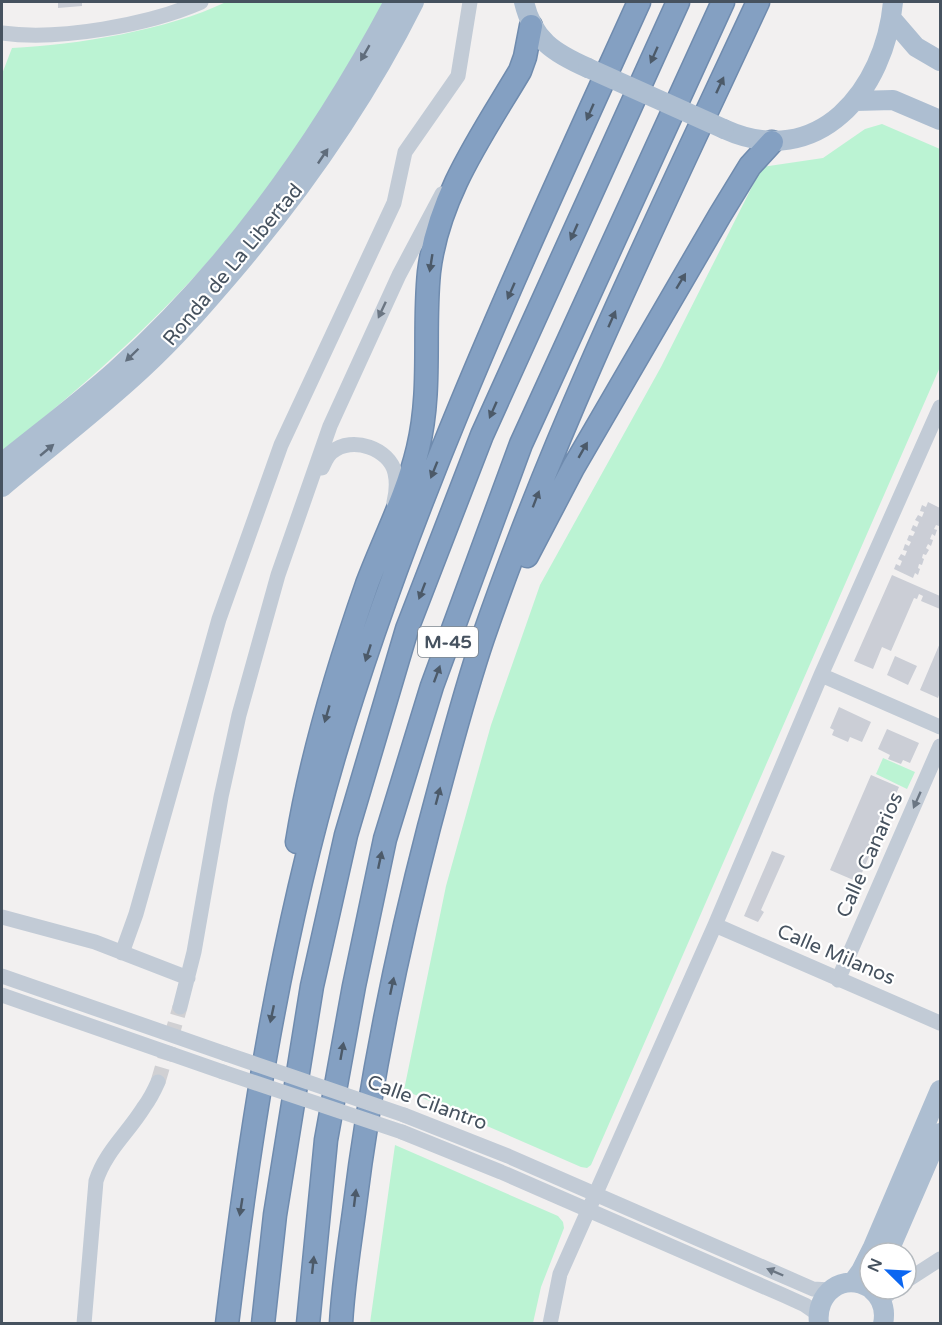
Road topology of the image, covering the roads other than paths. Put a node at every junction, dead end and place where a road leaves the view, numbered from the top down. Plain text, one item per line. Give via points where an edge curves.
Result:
1 (201, 2) edge
2 (394, 2) edge
3 (414, 2) edge
4 (470, 2) edge
5 (524, 2) edge
6 (639, 2) edge
7 (678, 2) edge
8 (723, 2) edge
9 (758, 2) edge
10 (892, 10) edge
11 (531, 26) junction
12 (2, 33) edge
13 (940, 62) edge
14 (855, 101) junction
15 (940, 120) edge
16 (772, 142) junction
17 (472, 149) junction
18 (940, 407) edge
19 (937, 424) edge
20 (2, 464) edge
21 (2, 487) edge
22 (297, 523) junction
23 (384, 539) junction
24 (821, 675) junction
25 (940, 727) edge
26 (454, 732) junction
27 (940, 746) edge
28 (2, 917) edge
29 (715, 925) junction
30 (122, 953) junction
31 (284, 957) junction
32 (2, 976) edge
33 (188, 978) junction
34 (838, 980) junction
35 (2, 995) edge
36 (180, 1007) tunnel mouth
37 (940, 1023) edge
38 (158, 1082) tunnel mouth
39 (940, 1090) edge
40 (940, 1133) edge
41 (595, 1195) junction
42 (589, 1210) junction
43 (876, 1241) edge
44 (893, 1241) edge
45 (940, 1259) edge
46 (918, 1273) edge
47 (858, 1286) edge
48 (830, 1290) junction
49 (342, 1298) junction
50 (880, 1301) edge
51 (819, 1319) edge
52 (84, 1323) edge
53 (227, 1323) edge
54 (263, 1323) edge
55 (308, 1323) edge
56 (341, 1323) edge
57 (347, 1323) edge
58 (550, 1323) edge
59 (883, 1323) edge

1 - 12 street via 156,17 71,33
2 -> 20 main road, Ronda de La Libertad via 318,133 237,243 124,363
21 -> 3 main road, Ronda de La Libertad via 142,369 232,273 285,209 332,142 376,73
4 - 30 street via 459,76 405,152 394,203 281,445 219,619 140,903
5 - 11 main road
6 -> 31 highway via 474,371 423,497 335,753
7 -> 54 highway, M-45 via 482,435 407,629 346,835 312,986
55 -> 8 highway, M-45 via 326,1140 354,986 385,839 432,686 521,444
26 -> 9 highway via 483,638 540,486
10 - 13 main road via 916,47
10 - 14 main road via 882,53
11 - 16 main road, bridge via 569,59 740,137
11 - 17 highway via 520,71
14 - 15 main road via 893,100
14 - 16 main road via 826,126 803,136
26 -> 16 highway via 526,557 573,468 750,166
17 -> 22 street via 427,220 366,344 330,426
17 -> 23 highway via 452,190 435,240 427,301 424,419 413,468
18 - 19 street
19 - 24 street
22 - 23 street via 327,459 333,451 354,444 381,452 396,474 395,498
22 - 33 street via 260,633 239,715
23 -> 31 highway via 315,755 289,897
24 - 25 street
24 - 29 street
49 -> 26 highway via 380,1044 406,916
27 -> 34 street, Calle Canarios
28 - 30 street
29 - 34 street, Calle Milanos
29 - 41 street
30 - 33 street
31 -> 53 highway via 239,1221
32 - 41 street, Calle Cilantro, bridge via 404,1115
33 - 36 street
34 - 37 street, Calle Milanos
35 - 42 street, Calle Cilantro, bridge via 402,1132
38 - 52 street via 100,1168 96,1181
39 - 43 main road
40 - 44 main road
41 - 42 street
48 -> 41 street, Calle Cilantro via 813,1288
42 - 51 street, Calle Cilantro via 805,1305
42 - 58 street via 561,1274
45 - 46 street
47 - 48 main road via 845,1282
48 - 51 main road via 824,1297
49 - 56 highway
49 - 57 highway
50 - 59 main road via 884,1310

